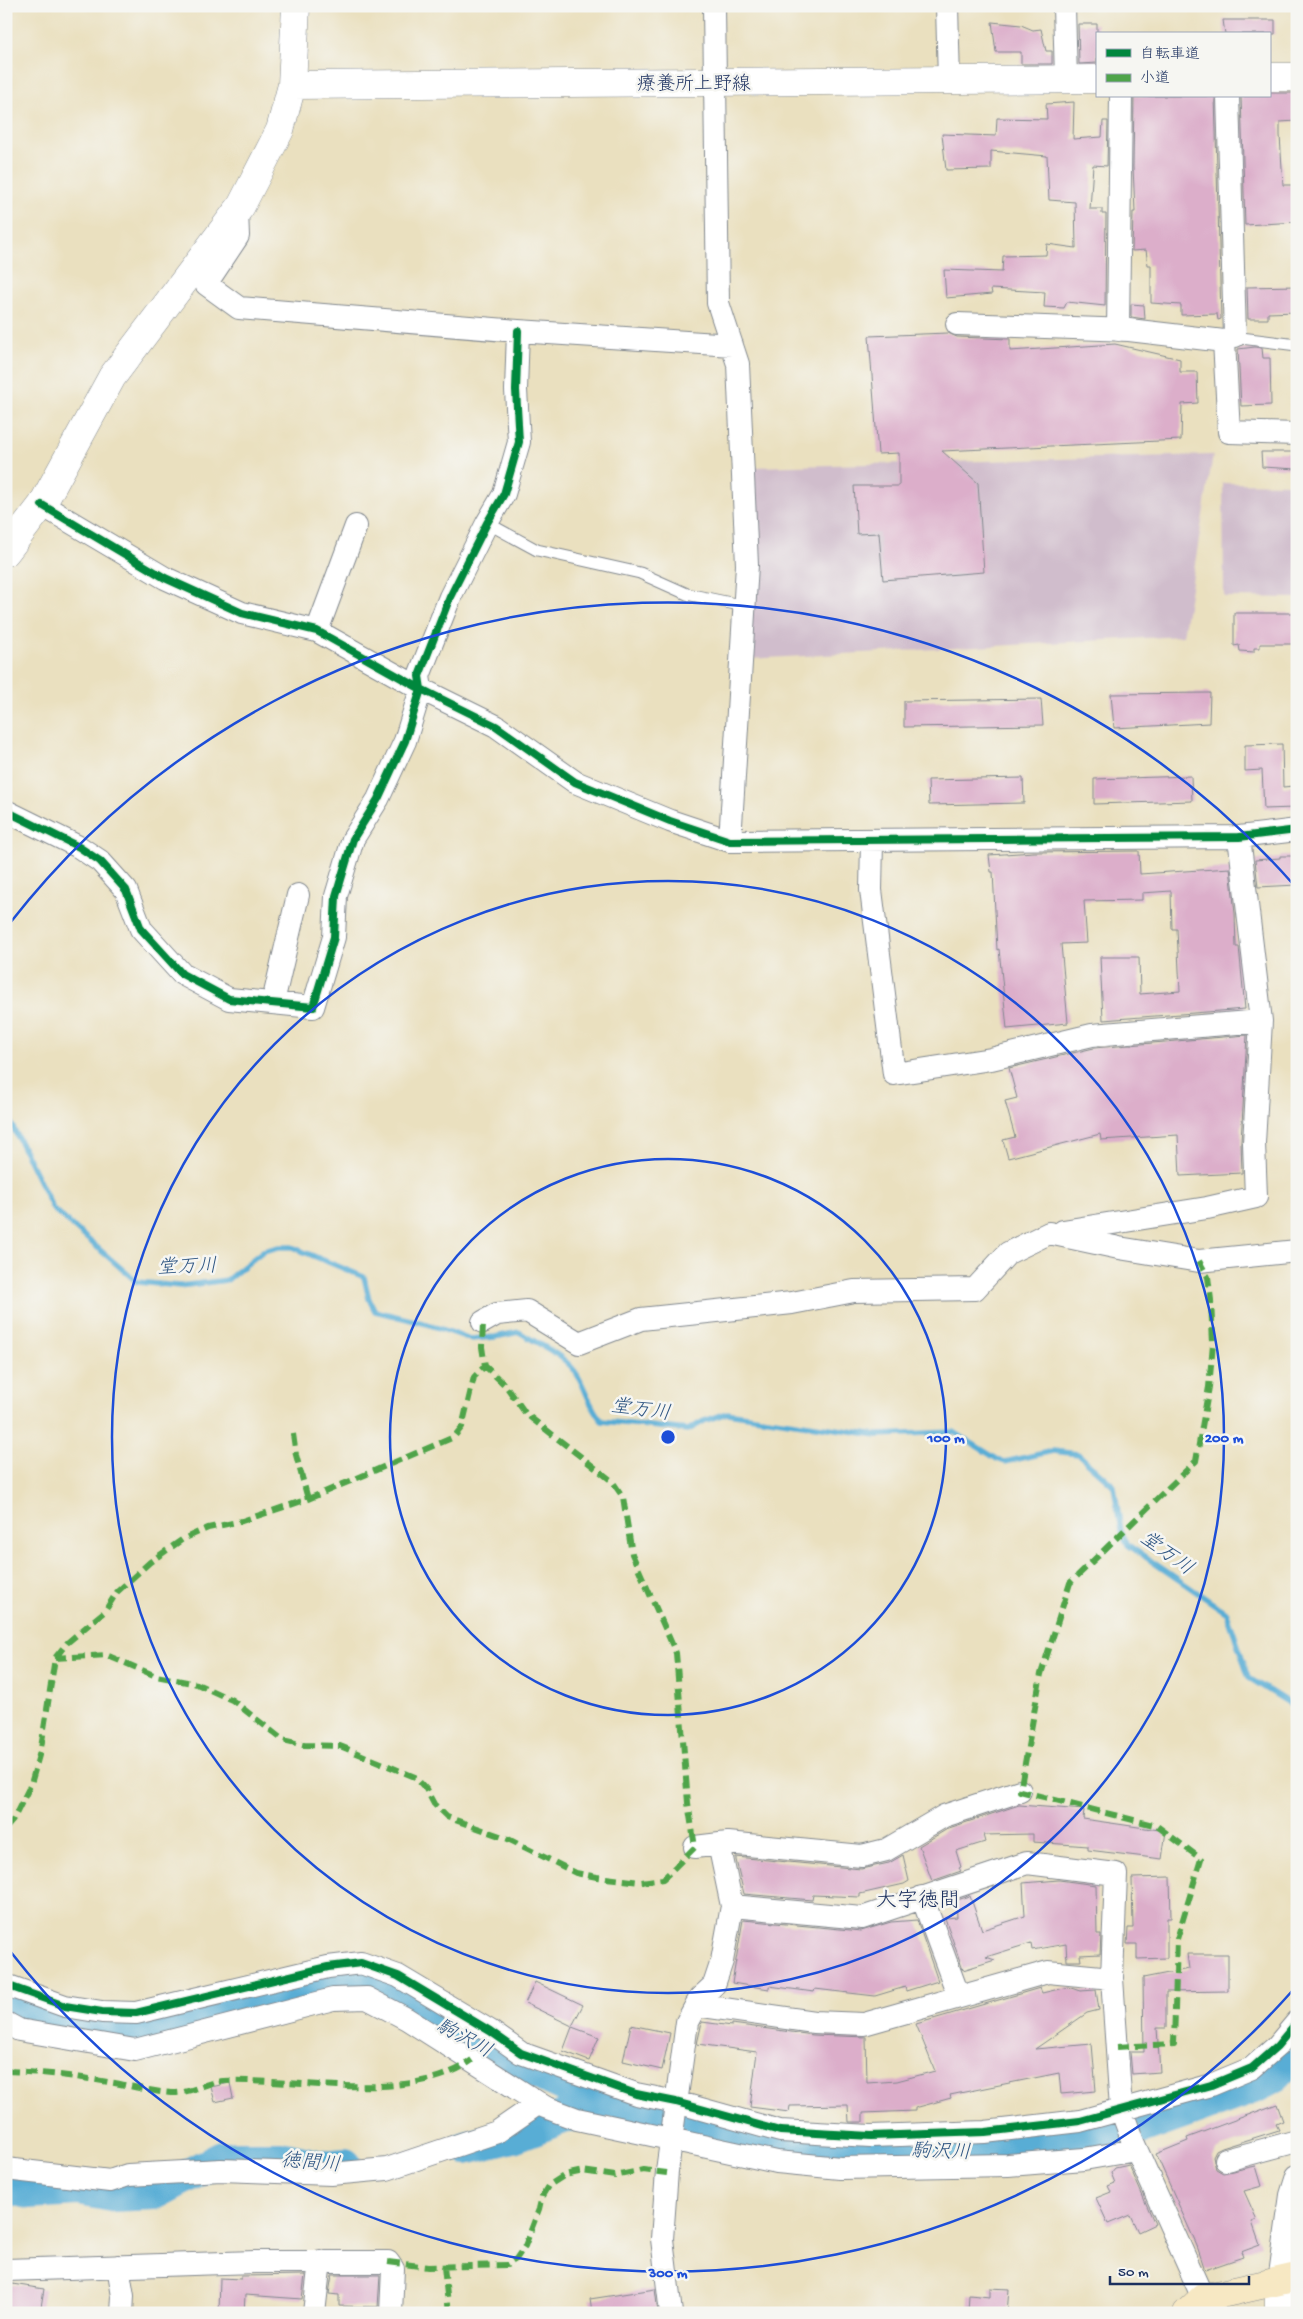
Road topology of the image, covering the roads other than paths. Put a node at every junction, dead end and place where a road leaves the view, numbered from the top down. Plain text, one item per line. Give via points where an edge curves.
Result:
1 (296, 6) edge
2 (714, 6) edge
3 (947, 6) edge
4 (1064, 6) edge
5 (1270, 77) edge
6 (1297, 77) edge
7 (1066, 79) junction
8 (1096, 79) edge
9 (949, 81) junction
10 (716, 82) junction
11 (292, 85) junction
12 (1121, 98) edge
13 (1228, 98) edge
14 (237, 211) junction
15 (958, 324) dead end
16 (518, 330) junction
17 (1118, 330) junction
18 (1229, 339) junction
19 (732, 345) junction
20 (1297, 345) edge
21 (1297, 434) edge
22 (42, 505) junction
23 (487, 523) junction
24 (356, 526) dead end
25 (6, 552) edge
26 (745, 606) junction
27 (317, 631) junction
28 (421, 690) junction
29 (6, 811) edge
30 (1297, 830) edge
31 (1239, 837) junction
32 (730, 841) junction
33 (872, 841) junction
34 (298, 894) dead end
35 (273, 1002) junction
36 (1261, 1021) junction
37 (1049, 1233) junction
38 (1297, 1251) edge
39 (483, 1322) dead end
40 (1020, 1791) dead end
41 (719, 1844) junction
42 (695, 1847) dead end
43 (922, 1897) junction
44 (732, 1906) junction
45 (1112, 1978) junction
46 (6, 1985) edge
47 (959, 1997) junction
48 (696, 2005) junction
49 (1297, 2022) edge
50 (6, 2023) edge
51 (542, 2105) junction
52 (676, 2105) junction
53 (1122, 2113) junction
54 (672, 2138) junction
55 (1297, 2141) edge
56 (1134, 2146) junction
57 (1226, 2160) dead end
58 (6, 2169) edge
59 (1297, 2176) edge
60 (320, 2261) junction
61 (118, 2266) junction
62 (6, 2270) edge
63 (1288, 2279) edge
64 (1195, 2305) edge
65 (122, 2313) edge
66 (314, 2313) edge
67 (391, 2313) edge
68 (672, 2313) edge
69 (1279, 2313) edge

1 - 11 street
2 - 10 street
3 - 9 street
4 - 7 street
5 - 6 street
7 - 8 street, 療養所上野線
7 - 9 street, 療養所上野線
9 - 10 street, 療養所上野線
10 - 11 street, 療養所上野線
10 - 19 street via 718,303
11 - 14 street via 280,130
12 - 17 street
13 - 18 street
14 - 16 street via 238,236 206,284 239,308
14 - 22 street via 112,376
15 - 17 street
16 - 19 street
16 - 23 street via 516,390 519,442 504,494
17 - 18 street
18 - 20 lane
18 - 21 street via 1229,432
19 - 26 street via 738,364 748,565
22 - 25 street
22 - 27 street via 165,578 242,613
23 - 26 lane via 537,550 640,573 686,594
23 - 28 street via 450,597 419,676
24 - 27 street
26 - 32 street
27 - 28 street
28 - 32 street via 496,726 575,782 670,821
28 - 35 street via 404,741 382,791 353,839 336,896 334,937 313,1007
29 - 35 street via 100,861 126,890 141,929 182,974 230,1000
30 - 31 street
31 - 33 street
31 - 36 street
32 - 33 street
33 - 36 street via 870,890 894,1074 991,1059 1092,1035
34 - 35 street
36 - 37 street via 1254,1143 1256,1196 1207,1208
37 - 38 street via 1199,1261
37 - 39 street via 1008,1253 976,1289 854,1291 792,1303 641,1319 579,1343 527,1311 497,1314
40 - 41 street via 944,1816 886,1850 862,1856
41 - 42 street
41 - 44 street
43 - 44 street via 862,1918
43 - 45 street via 1027,1863 1116,1874
43 - 47 street
44 - 48 street via 714,1985
45 - 47 street via 1048,1972
45 - 53 street
46 - 52 street via 65,2006 136,2013 328,1967 361,1963 398,1976 490,2031 520,2053
47 - 48 street via 864,2024 814,2022
48 - 52 street via 687,2022
49 - 53 street via 1252,2068
50 - 51 street via 19,2030 135,2050 333,1998 367,1998 407,2019
51 - 54 street via 577,2119
51 - 58 street via 497,2132 387,2169 331,2174 221,2170 128,2175 110,2180
52 - 53 street via 780,2130 871,2136 984,2132
52 - 54 street
53 - 56 street
54 - 56 street via 777,2162 840,2168 1008,2165 1084,2160
54 - 68 street via 662,2239
55 - 57 street
56 - 64 street
59 - 63 street via 1291,2194
60 - 61 street
60 - 66 street
60 - 67 street via 388,2262 394,2268
61 - 62 street
61 - 65 street
63 - 64 main road
63 - 69 street

